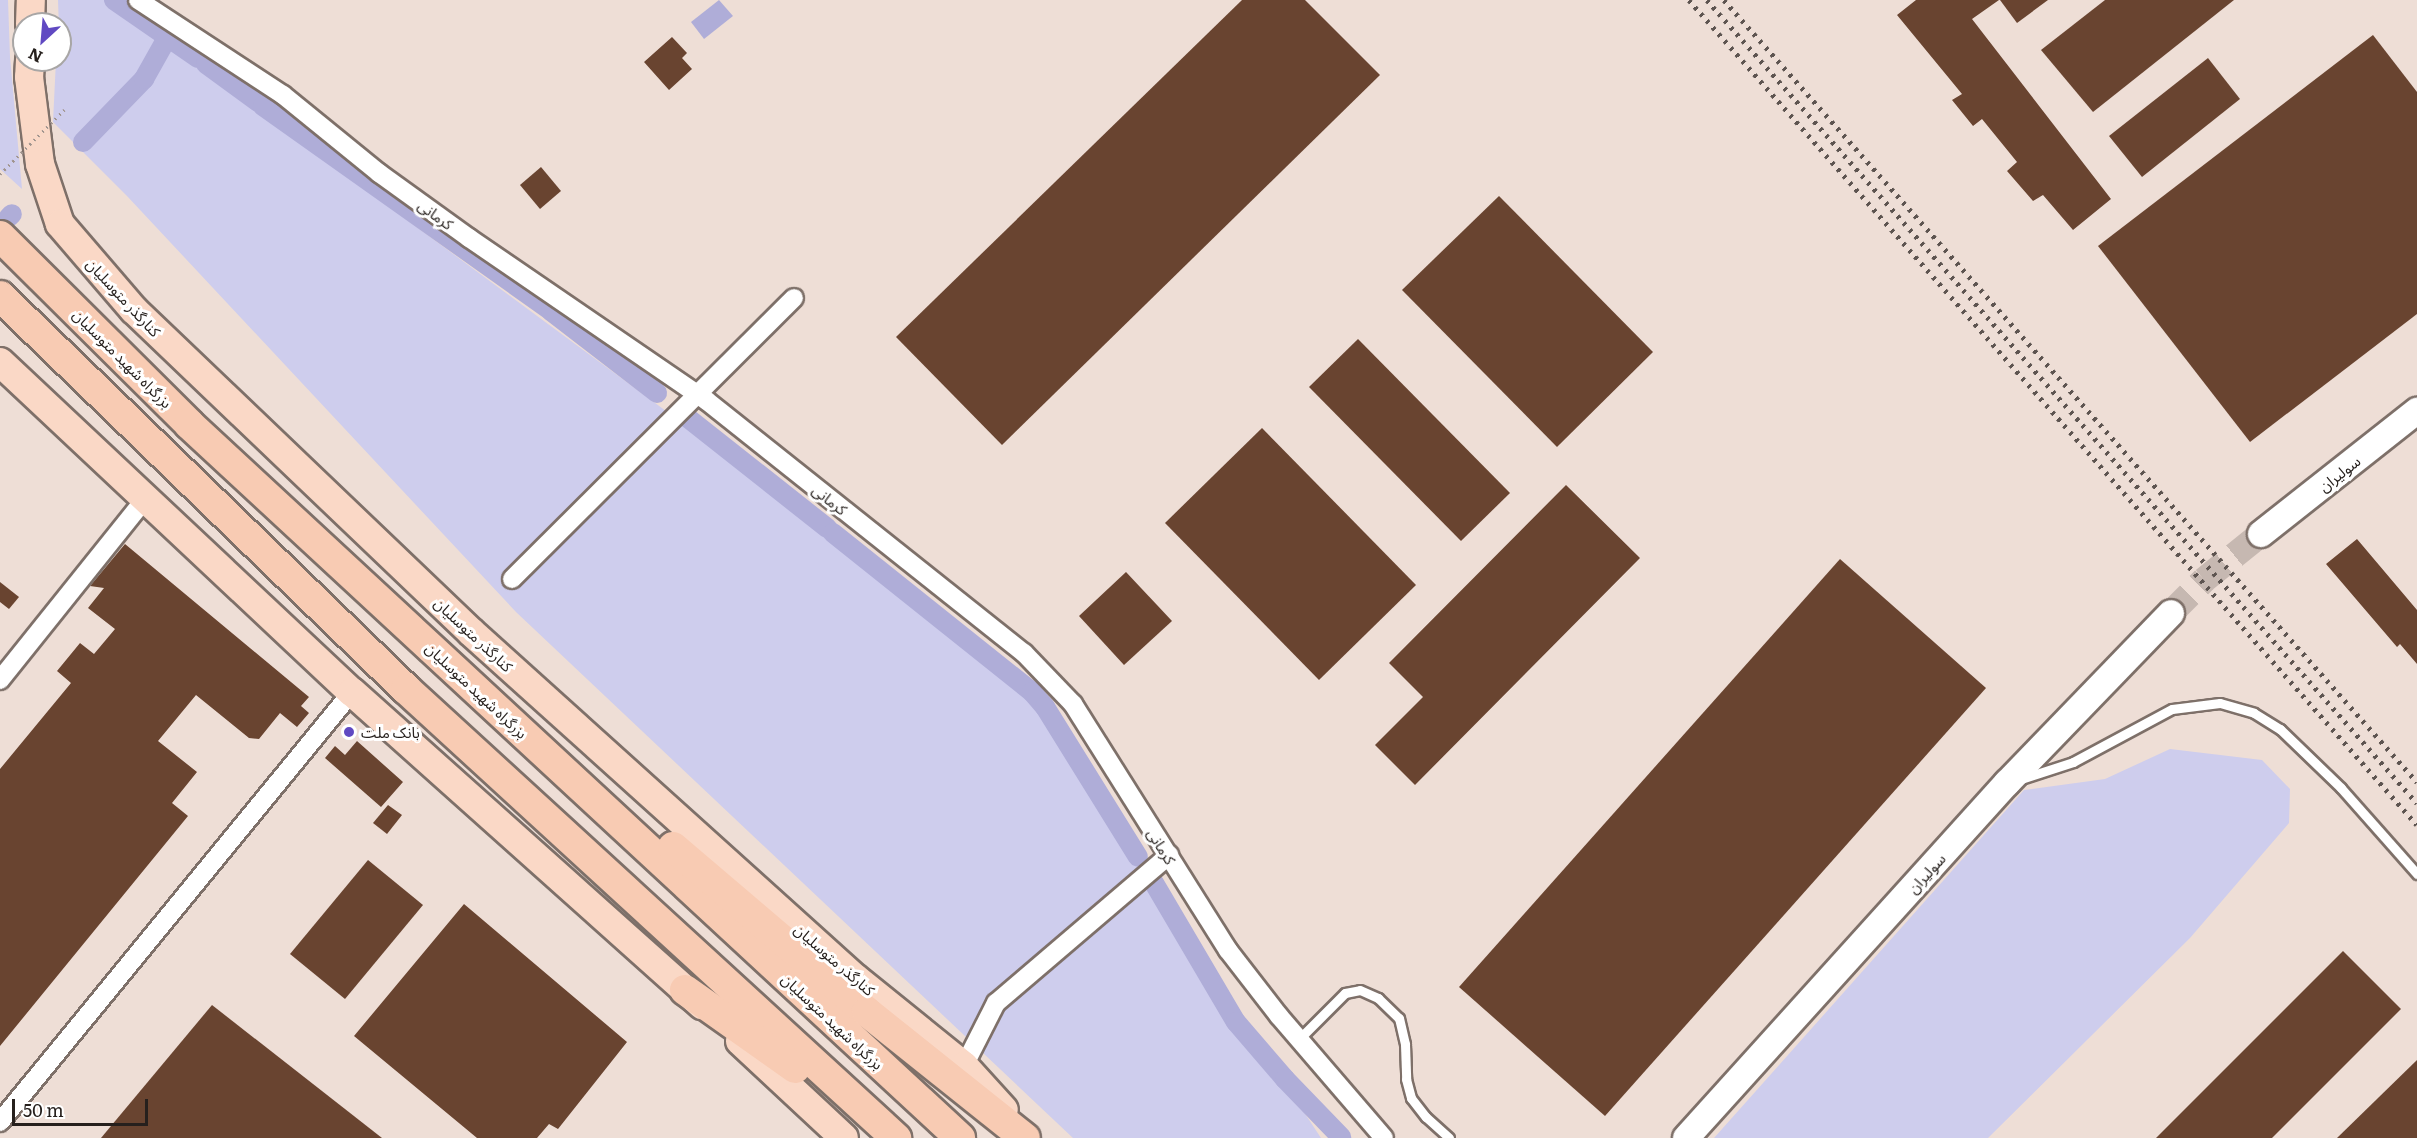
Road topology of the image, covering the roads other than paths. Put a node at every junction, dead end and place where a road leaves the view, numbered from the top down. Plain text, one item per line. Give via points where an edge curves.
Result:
1 (138, 0) edge
2 (31, 72) edge
3 (0, 236) edge
4 (0, 296) edge
5 (794, 298) dead end
6 (0, 362) edge
7 (697, 394) junction
8 (2417, 411) edge
9 (144, 499) junction
10 (2261, 534) tunnel mouth
11 (512, 579) dead end
12 (2171, 613) tunnel mouth
13 (0, 680) edge
14 (352, 692) junction
15 (2007, 783) junction
16 (579, 785) junction
17 (1169, 855) junction
18 (2417, 874) edge
19 (685, 990) junction
20 (1299, 1039) junction
21 (964, 1066) junction
22 (0, 1122) edge
23 (844, 1138) edge
24 (895, 1138) edge
25 (960, 1138) edge
26 (1025, 1138) edge
27 (1030, 1138) edge
28 (1384, 1138) edge
29 (1449, 1138) edge
30 (1686, 1138) edge

1 - 7 street, کرمانی via 284,95 415,199
2 - 21 main road, کنارگذر متوسلیان via 40,164 60,224 134,310 488,648 855,978
3 - 16 highway, بزرگراه شهید متوسلیان via 189,424
4 - 24 highway via 406,689
5 - 7 street
6 - 9 main road
7 - 11 street
7 - 17 street, کرمانی via 1041,669 1072,704
8 - 10 main road, سولیران
9 - 13 street
9 - 14 main road
12 - 15 main road, سولیران
14 - 19 main road
14 - 22 street
15 - 18 lane via 2073,762 2172,709 2220,703 2254,713 2280,729 2341,788
15 - 30 main road, سولیران
16 - 25 highway, بزرگراه شهید متوسلیان
16 - 26 highway via 673,846 867,1012
17 - 20 street, کرمانی via 1228,950
17 - 21 street via 996,1003
19 - 23 main road
19 - 24 highway
20 - 28 street, کرمانی
20 - 29 lane via 1345,993 1360,990 1378,998 1399,1018 1411,1098
21 - 27 main road, کنارگذر متوسلیان

